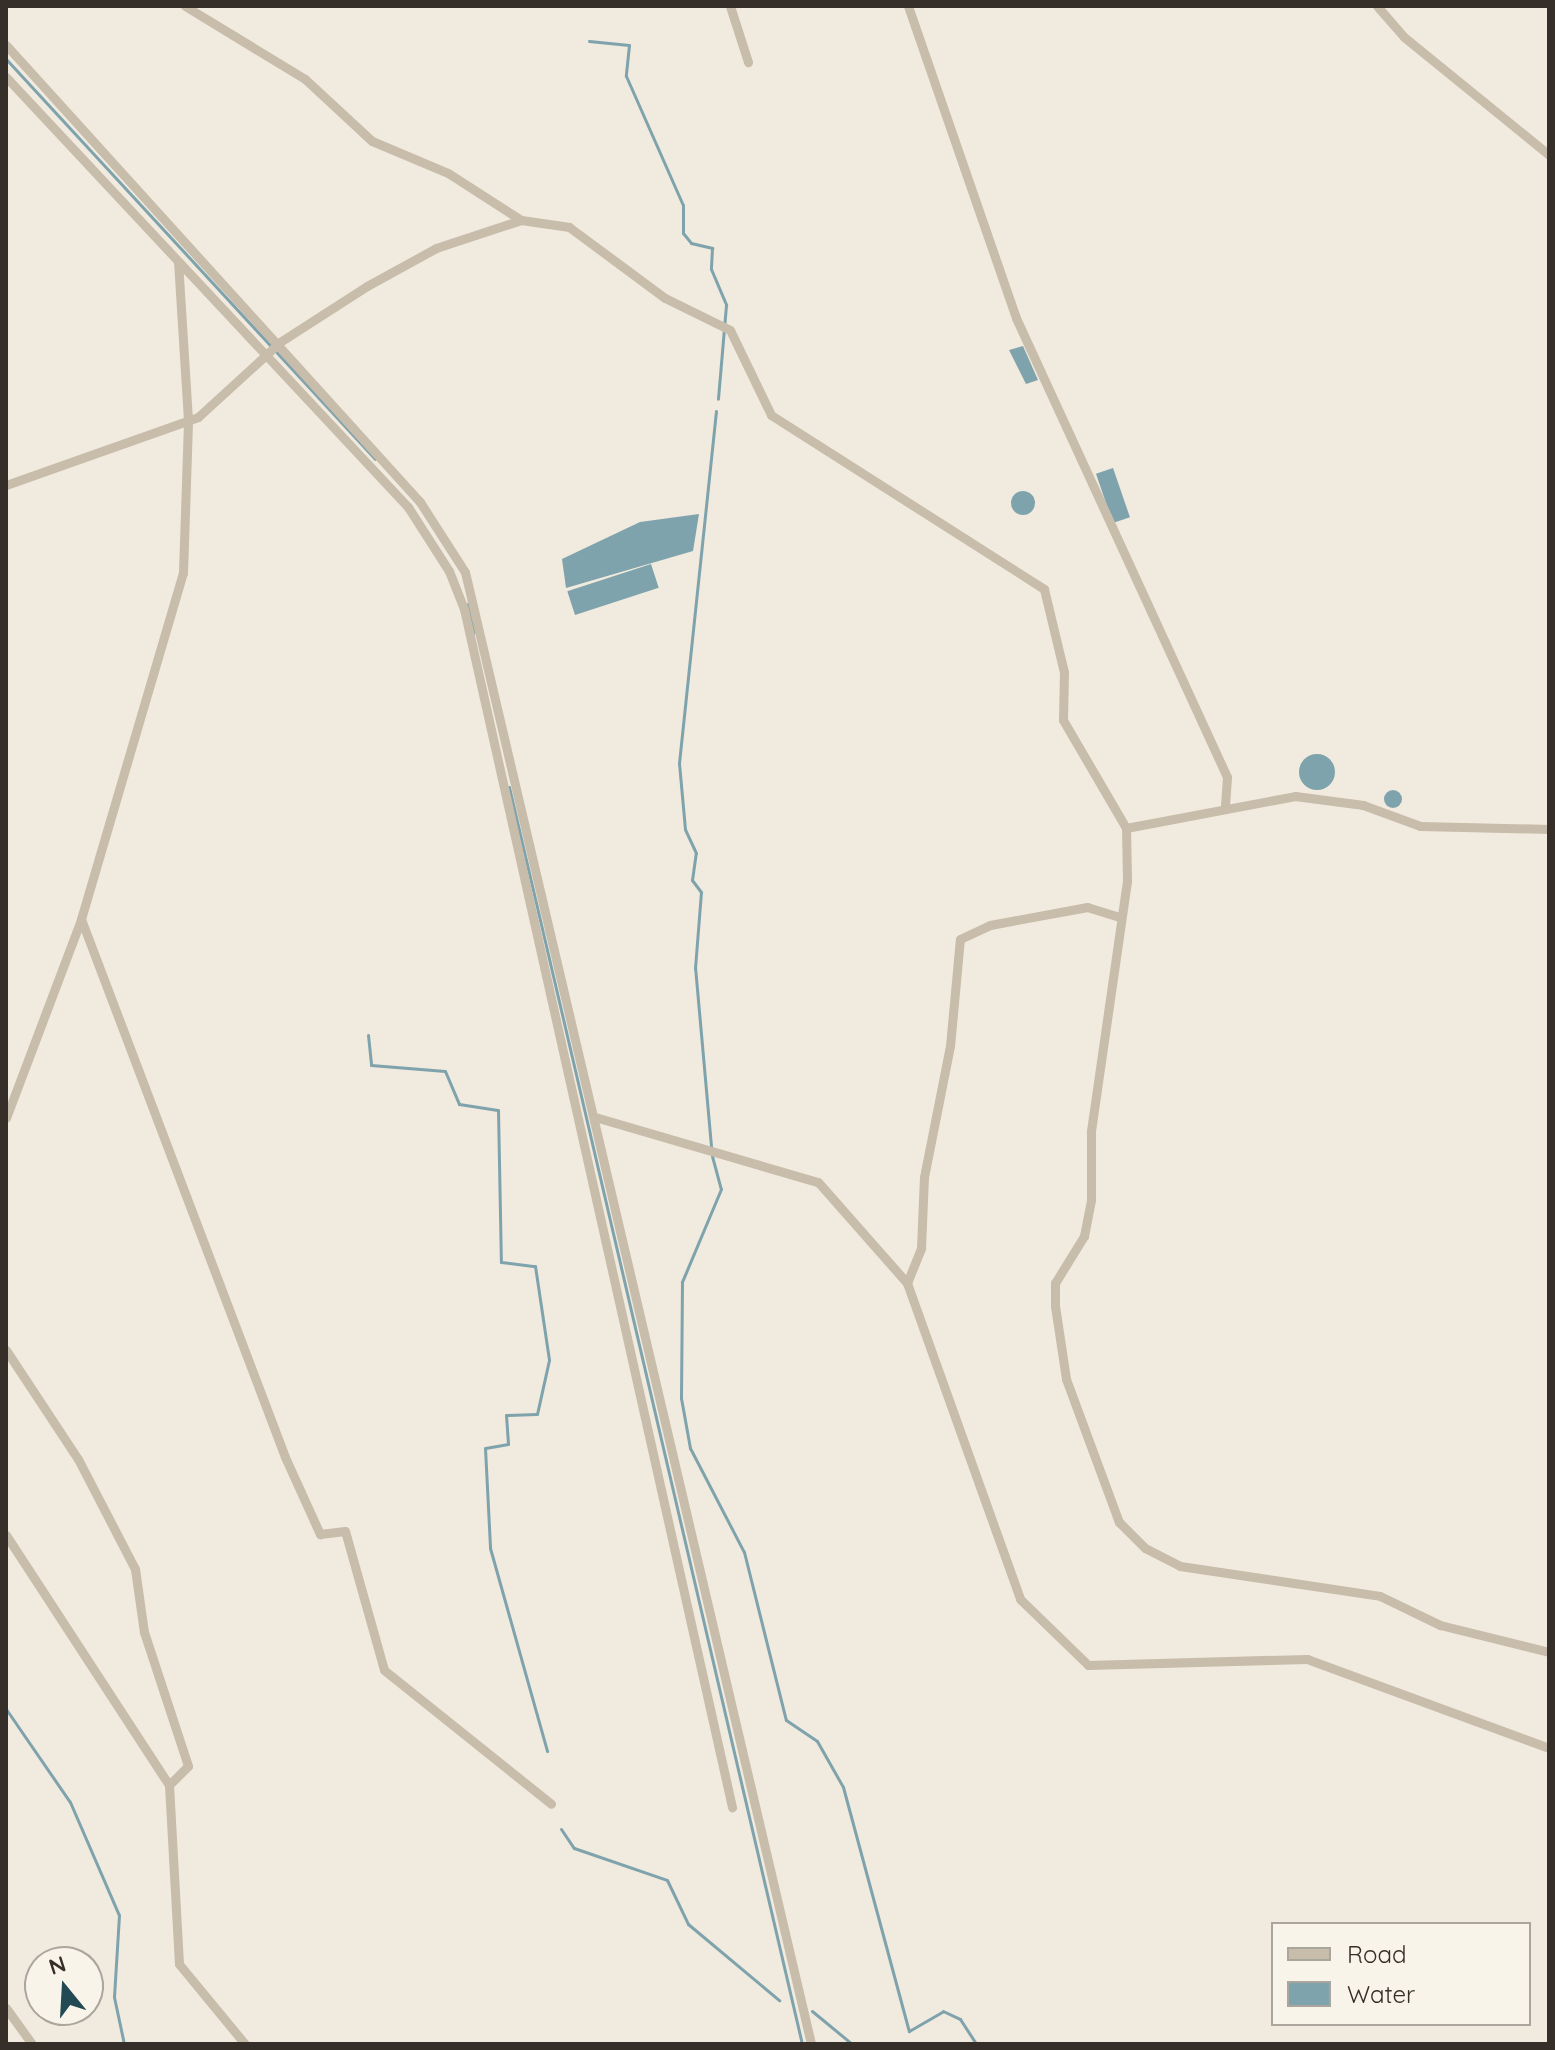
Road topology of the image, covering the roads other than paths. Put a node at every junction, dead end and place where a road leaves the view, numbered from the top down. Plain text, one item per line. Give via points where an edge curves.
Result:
1 (185, 6) edge
2 (730, 6) edge
3 (908, 6) edge
4 (1377, 6) edge
5 (6, 45) edge
6 (748, 62) dead end
7 (6, 77) edge
8 (1549, 155) edge
9 (521, 220) junction
10 (178, 262) junction
11 (280, 342) junction
12 (266, 357) junction
13 (188, 420) junction
14 (6, 485) edge
15 (1225, 807) junction
16 (1126, 828) junction
17 (1549, 829) edge
18 (1119, 917) junction
19 (81, 919) junction
20 (595, 1117) junction
21 (6, 1118) edge
22 (907, 1283) junction
23 (6, 1350) edge
24 (6, 1535) edge
25 (1549, 1652) edge
26 (1549, 1748) edge
27 (169, 1785) junction
28 (551, 1804) dead end
29 (732, 1807) dead end
30 (6, 2008) edge
31 (32, 2044) edge
32 (245, 2044) edge
33 (811, 2044) edge

1 - 9 street via 305,79 372,141 448,173
2 - 6 street
3 - 15 street via 1016,318 1227,777
4 - 8 street via 1404,37
5 - 11 street
7 - 10 street
9 - 11 street via 436,248
9 - 16 street via 569,227 665,298 730,330 771,415 1036,579 1052,607 1063,720
10 - 12 street
10 - 13 street
11 - 12 street
11 - 20 street via 440,525 465,572
12 - 13 street
12 - 29 street via 408,507 438,546 464,609
13 - 14 street
13 - 19 street via 183,573
15 - 16 street
15 - 17 street via 1295,796 1363,805 1420,826
16 - 18 street
18 - 22 street via 1087,907 990,925 960,939 950,1046 924,1177 921,1248
18 - 25 street via 1091,1131 1088,1218 1055,1283 1055,1306 1066,1379 1119,1522 1145,1548 1180,1566 1380,1596 1440,1625
19 - 21 street
19 - 28 street via 285,1457 320,1534 345,1531 384,1670
20 - 22 street via 818,1182
20 - 33 street
22 - 26 street via 1015,1588 1073,1655 1088,1665 1307,1659
23 - 27 street via 78,1459 135,1569 144,1632 188,1766
24 - 27 street
27 - 32 street via 179,1964
30 - 31 street

